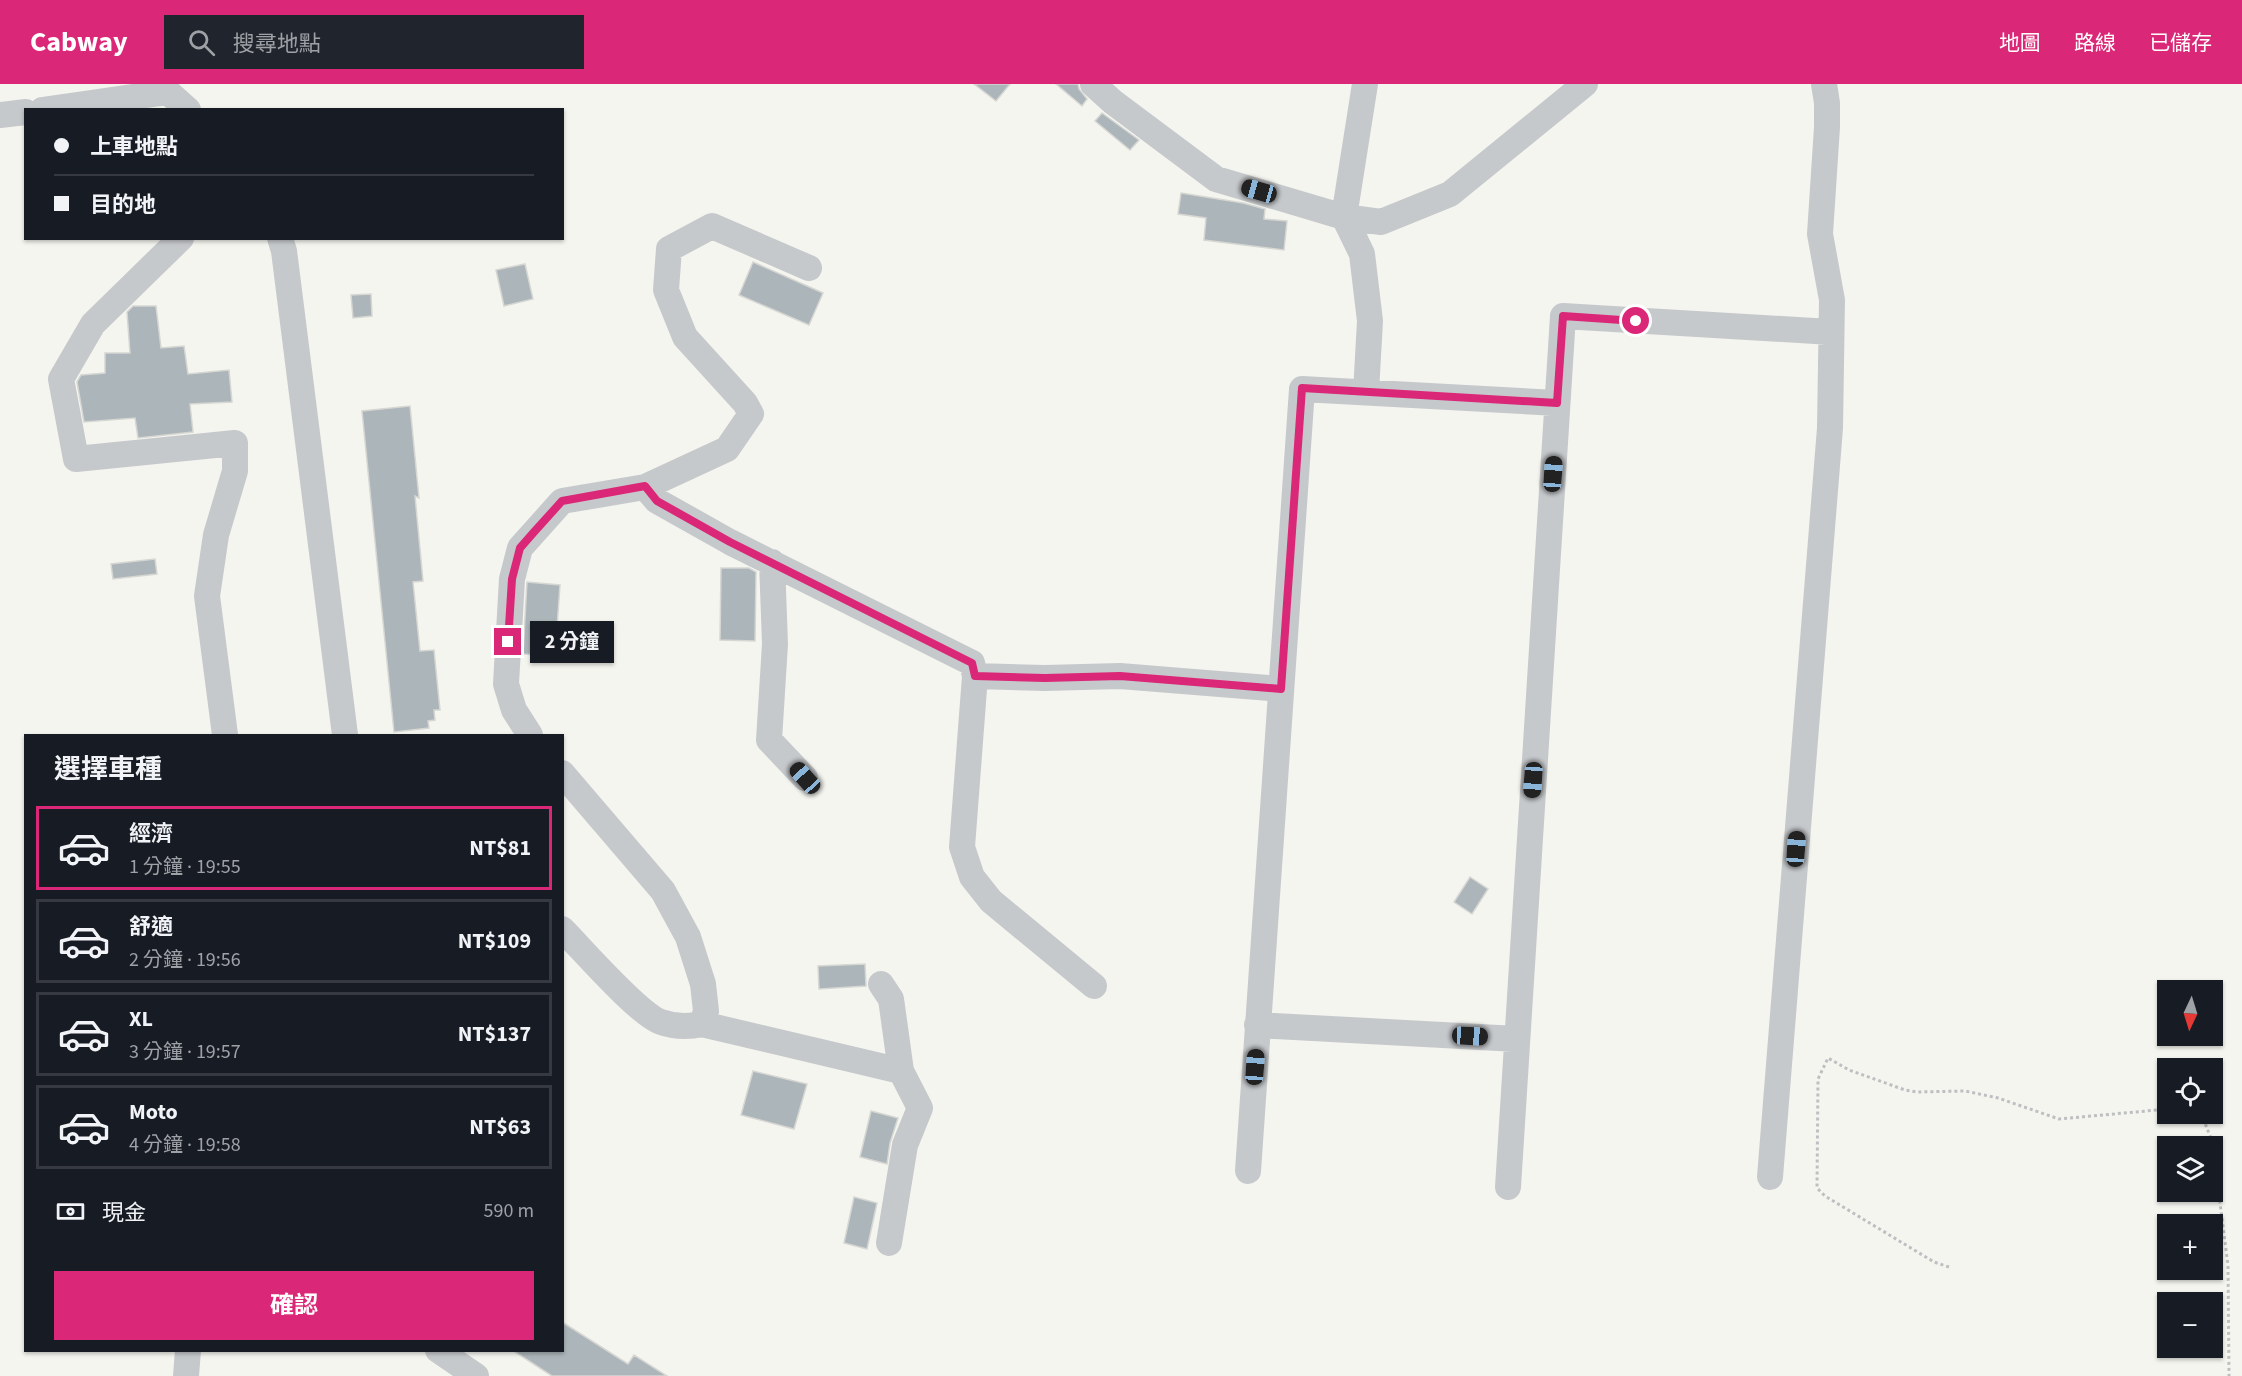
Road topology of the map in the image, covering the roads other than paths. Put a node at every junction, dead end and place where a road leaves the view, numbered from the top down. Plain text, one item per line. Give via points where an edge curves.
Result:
1 (1093, 84) edge
2 (1365, 84) edge
3 (1584, 84) edge
4 (1824, 84) edge
5 (168, 88) edge
6 (53, 108) edge
7 (186, 108) edge
8 (24, 112) edge
9 (0, 115) edge
10 (1344, 217) junction
11 (179, 240) edge
12 (281, 240) edge
13 (809, 268) dead end
14 (1831, 332) junction
15 (1366, 392) junction
16 (1557, 403) junction
17 (645, 486) junction
18 (772, 562) junction
19 (975, 676) junction
20 (1281, 689) junction
21 (225, 734) edge
22 (345, 734) edge
23 (529, 734) edge
24 (564, 775) edge
25 (805, 778) dead end
26 (564, 931) edge
27 (881, 984) dead end
28 (1094, 986) dead end
29 (702, 1024) junction
30 (1257, 1025) junction
31 (1517, 1039) junction
32 (901, 1071) junction
33 (1248, 1171) dead end
34 (1770, 1177) dead end
35 (1508, 1187) dead end
36 (889, 1243) dead end
37 (188, 1352) edge
38 (441, 1352) edge
39 (186, 1376) edge
40 (476, 1376) edge

1 - 10 lane via 1216,178
2 - 10 lane
3 - 10 lane via 1450,194 1381,222
4 - 14 lane via 1827,127 1820,234 1832,300
5 - 6 lane
5 - 7 lane
8 - 9 lane
10 - 15 lane via 1362,254 1370,321
11 - 21 lane via 93,324 61,380 76,459 235,443 235,471 216,535 207,596
12 - 22 lane
13 - 17 lane via 712,226 669,249 666,290 685,337 751,414 727,449
14 - 16 lane via 1563,316
14 - 34 lane via 1830,428
15 - 16 lane
15 - 20 lane via 1302,388
16 - 31 lane
17 - 18 lane via 657,501
17 - 23 lane via 562,501 520,548 512,579 506,684 514,710
18 - 19 lane via 972,663
18 - 25 lane via 775,644 769,740
19 - 20 lane via 1120,676
19 - 28 lane via 962,847 972,877 991,901
20 - 30 lane
24 - 29 lane via 663,891 688,937 703,984 706,1011
26 - 29 lane via 659,1021 686,1028
27 - 32 lane via 891,999
29 - 32 lane
30 - 31 lane
30 - 33 lane
31 - 35 lane
32 - 36 lane via 920,1108 906,1145
37 - 39 lane
38 - 40 lane

